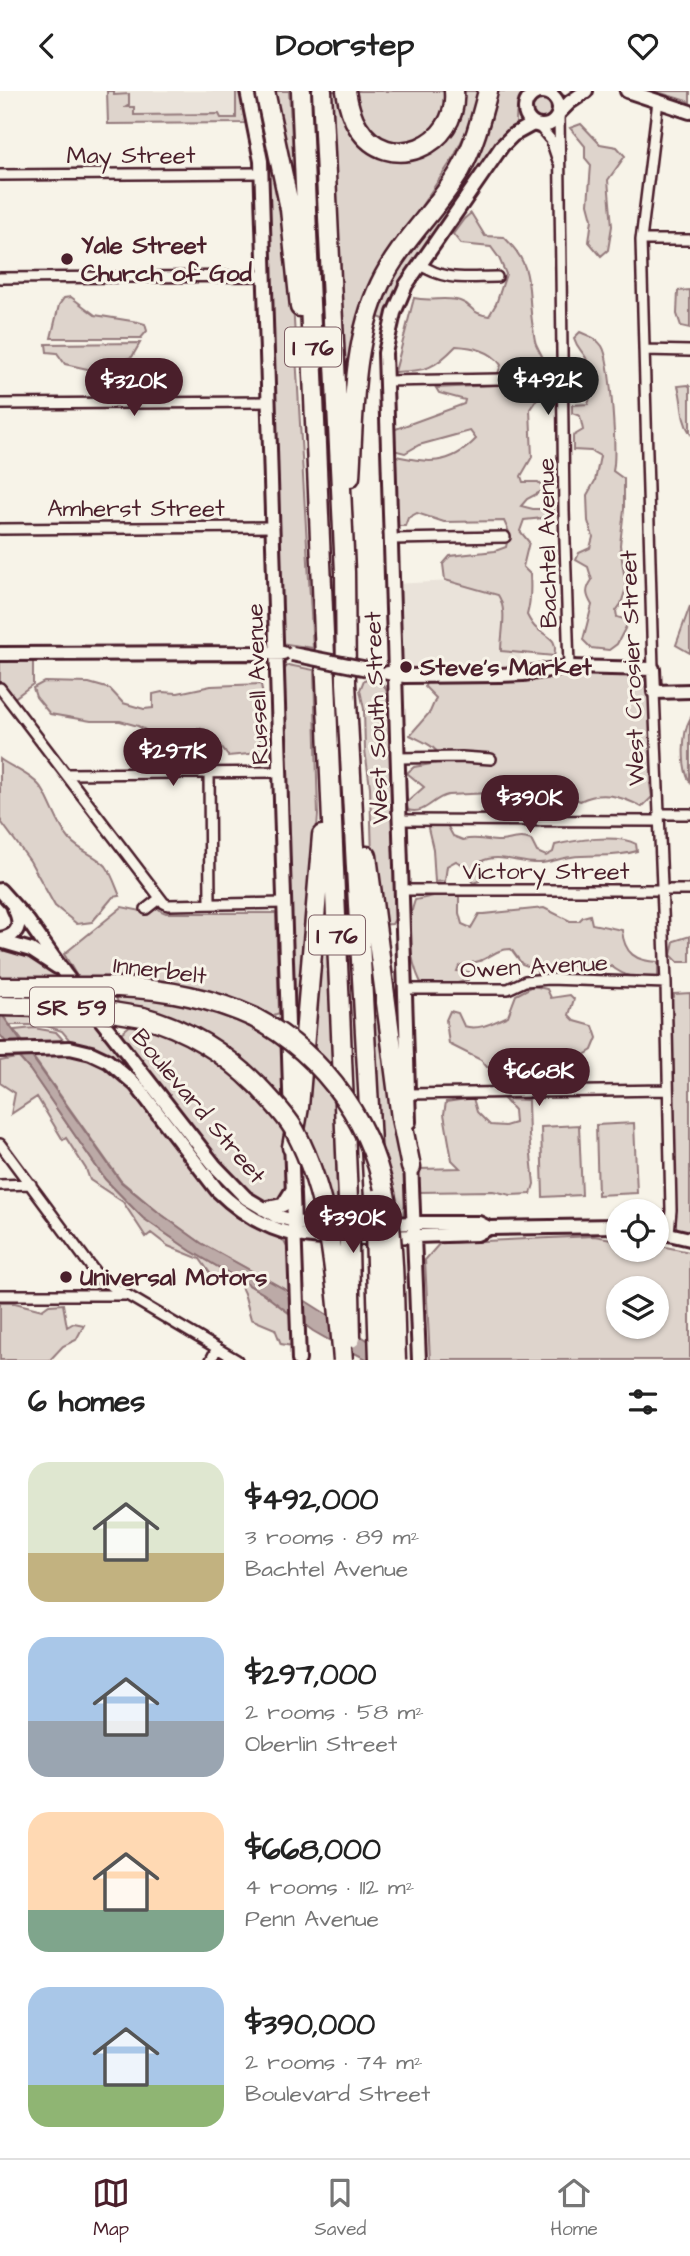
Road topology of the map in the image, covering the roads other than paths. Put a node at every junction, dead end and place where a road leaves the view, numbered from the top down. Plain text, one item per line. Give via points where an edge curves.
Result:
1 (247, 91) edge
2 (265, 91) edge
3 (301, 91) edge
4 (322, 91) edge
5 (346, 91) edge
6 (454, 91) edge
7 (488, 91) edge
8 (577, 91) edge
9 (586, 91) edge
10 (627, 91) edge
11 (551, 93) junction
12 (658, 101) junction
13 (559, 112) junction
14 (690, 112) edge
15 (536, 125) junction
16 (559, 166) junction
17 (261, 173) junction
18 (0, 175) edge
19 (641, 240) junction
20 (690, 240) edge
21 (419, 264) junction
22 (264, 276) junction
23 (497, 277) dead end
24 (0, 278) edge
25 (644, 350) junction
26 (690, 351) edge
27 (500, 379) dead end
28 (385, 381) junction
29 (268, 402) junction
30 (0, 404) edge
31 (272, 527) junction
32 (0, 529) edge
33 (505, 537) dead end
34 (391, 539) junction
35 (345, 572) junction
36 (324, 604) junction
37 (277, 652) junction
38 (0, 654) edge
39 (569, 667) junction
40 (653, 669) junction
41 (326, 671) junction
42 (394, 674) junction
43 (346, 683) junction
44 (0, 688) edge
45 (690, 691) edge
46 (654, 692) junction
47 (398, 758) junction
48 (491, 759) dead end
49 (281, 772) junction
50 (209, 773) junction
51 (66, 774) junction
52 (690, 814) edge
53 (659, 818) junction
54 (400, 820) junction
55 (0, 890) edge
56 (402, 890) junction
57 (661, 890) junction
58 (690, 890) edge
59 (160, 898) junction
60 (284, 903) junction
61 (210, 904) junction
62 (12, 905) junction
63 (146, 909) dead end
64 (0, 940) edge
65 (65, 974) junction
66 (666, 983) junction
67 (0, 987) edge
68 (405, 989) junction
69 (0, 1006) edge
70 (0, 1050) edge
71 (668, 1090) junction
72 (408, 1094) junction
73 (0, 1144) edge
74 (292, 1147) junction
75 (411, 1167) junction
76 (31, 1184) junction
77 (0, 1185) edge
78 (293, 1189) junction
79 (263, 1209) junction
80 (669, 1215) edge
81 (606, 1226) edge
82 (294, 1229) junction
83 (413, 1229) junction
84 (669, 1234) edge
85 (690, 1239) edge
86 (0, 1295) edge
87 (125, 1295) junction
88 (217, 1348) junction
89 (211, 1360) edge
90 (237, 1360) edge
91 (299, 1360) edge
92 (343, 1360) edge
93 (351, 1360) edge
94 (379, 1360) edge
95 (396, 1360) edge
96 (419, 1360) edge

1 - 17 main road, Russell Avenue
2 - 36 highway via 294,234
3 - 36 highway, I 76
4 - 35 highway, I 76
5 - 6 highway via 363,134 378,146 404,151 420,149 444,131 454,109
7 - 35 highway via 466,160 394,260 370,308 355,390
8 - 11 main road
9 - 13 main road
10 - 12 main road
11 - 13 main road
11 - 15 main road via 537,92 527,100 525,112
12 - 14 main road
12 - 19 street, West Crosier Street
13 - 15 main road via 551,124
13 - 16 street, Bachtel Avenue
15 - 16 street, Bachtel Avenue via 551,140
15 - 21 main road, West South Street via 513,135 502,146
16 - 39 street, Bachtel Avenue
17 - 18 street, May Street
17 - 22 main road, Russell Avenue
19 - 20 street
19 - 25 street, West Crosier Street
21 - 23 street via 445,277
21 - 28 main road, West South Street via 402,293 391,326
22 - 24 street
22 - 29 main road, Russell Avenue
25 - 26 street
25 - 40 street, West Crosier Street
27 - 28 street
28 - 34 main road, West South Street
29 - 30 street
29 - 31 main road, Russell Avenue
31 - 32 street, Amherst Street
31 - 37 main road, Russell Avenue
33 - 34 street
34 - 42 main road, West South Street
35 - 43 highway, I 76
36 - 41 highway, I 76
37 - 38 main road
37 - 42 main road, bridge
37 - 49 main road, Russell Avenue
39 - 40 main road
39 - 42 main road via 523,674
40 - 46 main road, West Crosier Street
41 - 74 highway via 321,860
41 - 93 highway, I 76, bridge
42 - 47 main road, West South Street
43 - 75 highway via 373,916
43 - 94 highway, I 76, bridge
44 - 51 street
45 - 46 main road
46 - 53 street, West Crosier Street
47 - 48 street
47 - 54 main road, West South Street
49 - 50 street
49 - 60 main road, Russell Avenue
50 - 51 street
50 - 61 street
51 - 59 street
52 - 53 street
53 - 54 street
53 - 57 street, West Crosier Street
54 - 56 main road, West South Street
55 - 62 main road, Boulevard Street
56 - 57 street, Victory Street
56 - 68 main road, West South Street
57 - 58 street, Victory Street
57 - 66 street, West Crosier Street
59 - 61 street via 168,905
59 - 63 street
60 - 61 street
60 - 74 main road, Russell Avenue
62 - 64 main road via 18,929
62 - 65 main road, Boulevard Street
64 - 65 main road via 31,950
65 - 79 main road, Boulevard Street via 215,1166
66 - 68 street, Owen Avenue via 549,979 525,981 508,989
66 - 71 street, West Crosier Street
67 - 95 highway, Innerbelt / SR 59, bridge via 118,987 181,993 253,1017 318,1066 353,1109 382,1183 389,1219
68 - 72 main road, West South Street
69 - 92 highway, Innerbelt / SR 59, bridge via 87,1008 143,1017 201,1041 258,1086 294,1129 320,1192
70 - 82 main road, Boulevard Street via 79,1050 108,1061 136,1085 232,1204 257,1221
71 - 72 street
71 - 80 street, West Crosier Street
72 - 75 main road, West South Street
73 - 76 street
74 - 78 main road, Russell Avenue
75 - 83 main road, West South Street
76 - 77 street
76 - 87 street via 100,1279
78 - 79 main road via 283,1205
78 - 82 main road, Russell Avenue
79 - 82 main road, Boulevard Street
81 - 83 main road, Boulevard Street via 489,1228 477,1234
82 - 83 main road, Boulevard Street via 326,1240
82 - 91 main road, Russell Avenue
83 - 96 main road, West South Street
84 - 85 main road
86 - 87 street
87 - 88 street
88 - 89 street
88 - 90 street

